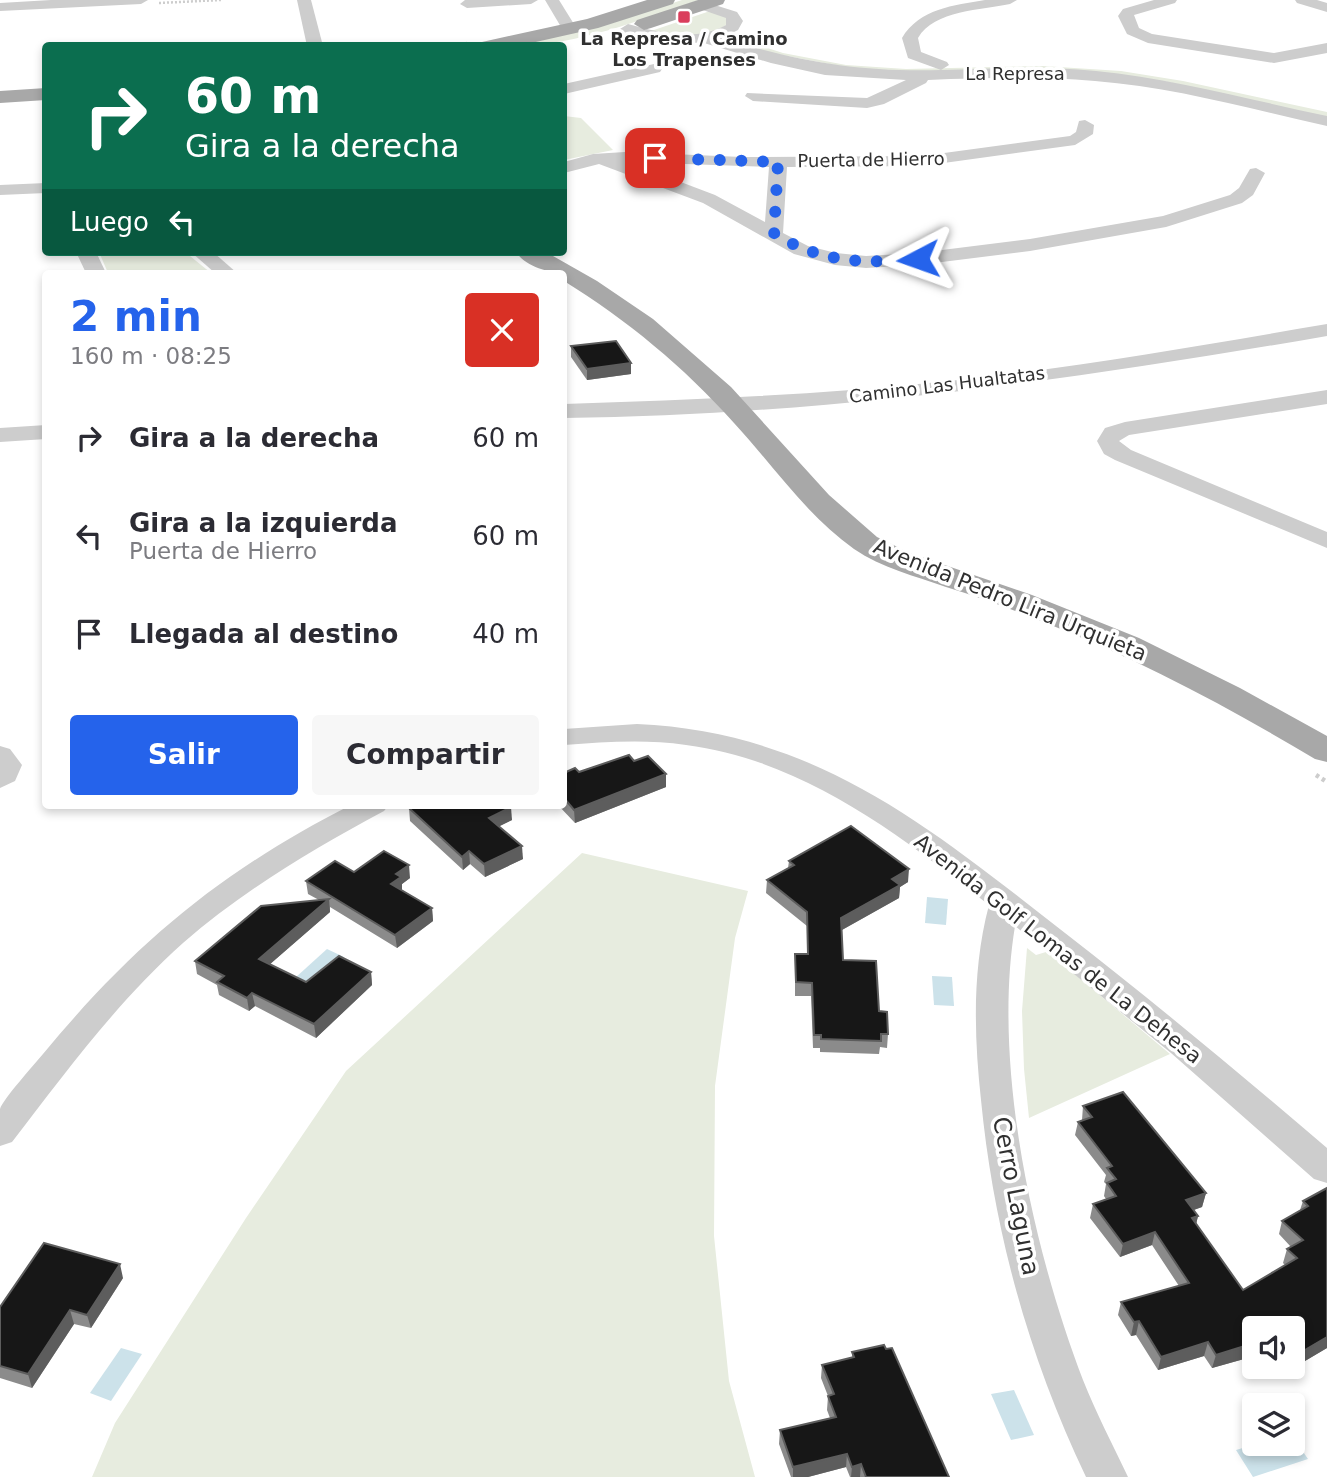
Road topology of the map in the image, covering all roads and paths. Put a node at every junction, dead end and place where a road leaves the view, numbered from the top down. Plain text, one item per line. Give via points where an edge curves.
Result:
1 (141, 0) edge
2 (304, 0) edge
3 (531, 0) edge
4 (552, 0) edge
5 (569, 0) edge
6 (666, 0) edge
7 (1010, 0) edge
8 (1170, 0) edge
9 (1302, 0) edge
10 (709, 2) edge
11 (30, 3) edge
12 (467, 4) dead end
13 (0, 7) edge
14 (1327, 8) edge
15 (591, 24) junction
16 (628, 29) junction
17 (729, 30) junction
18 (566, 37) edge
19 (704, 38) junction
20 (1161, 40) junction
21 (314, 42) edge
22 (523, 42) edge
23 (1327, 48) edge
24 (914, 55) junction
25 (1150, 64) junction
26 (898, 66) junction
27 (654, 69) dead end
28 (938, 70) junction
29 (875, 75) junction
30 (42, 80) edge
31 (0, 83) edge
32 (903, 85) junction
33 (567, 88) edge
34 (42, 94) edge
35 (753, 96) dead end
36 (0, 97) edge
37 (1327, 109) edge
38 (1327, 121) edge
39 (1085, 125) dead end
40 (600, 158) junction
41 (778, 162) junction
42 (567, 167) edge
43 (1256, 173) dead end
44 (42, 188) edge
45 (0, 190) edge
46 (774, 233) junction
47 (206, 256) edge
48 (536, 256) edge
49 (223, 270) edge
50 (562, 270) edge
51 (567, 273) edge
52 (1327, 330) edge
53 (1305, 334) junction
54 (1327, 352) edge
55 (1327, 397) edge
56 (732, 404) junction
57 (567, 411) edge
58 (42, 432) edge
59 (0, 435) edge
60 (1327, 541) edge
61 (567, 737) edge
62 (1327, 751) edge
63 (0, 755) edge
64 (0, 779) edge
65 (366, 809) edge
66 (1005, 902) junction
67 (0, 1133) edge
68 (1327, 1169) edge
69 (1107, 1477) edge

1 - 11 street
2 - 21 street
3 - 12 street
4 - 18 street
5 - 15 street
6 - 15 main road
7 - 24 street via 922,23 910,34
8 - 20 street via 1126,14 1132,31
9 - 14 street
10 - 16 main road
10 - 17 street via 732,15 735,24
11 - 13 street
15 - 18 main road
16 - 18 main road
16 - 19 street, La Represa via 673,39
17 - 19 street, La Represa
17 - 26 street, La Represa via 805,55
18 - 22 main road
19 - 29 street, La Represa via 793,64
20 - 23 street via 1274,58
20 - 25 street
24 - 26 street
24 - 28 street, La Represa
25 - 28 street, La Represa via 1048,63
25 - 37 street, La Represa
26 - 28 street, La Represa
27 - 33 street
28 - 29 street, La Represa
28 - 32 street
28 - 38 street, La Represa via 1108,78
29 - 32 street
30 - 31 main road
32 - 35 street via 878,100 862,103
34 - 36 main road
39 - 41 street, Puerta de Hierro via 1084,134 1075,139 964,157
40 - 41 street, Puerta de Hierro
40 - 42 street, Puerta de Hierro
40 - 46 street via 709,199
41 - 46 street
43 - 46 street via 1241,196 1201,212 1117,231 982,252 850,261 811,253
44 - 45 street
47 - 49 street
48 - 50 main road, Avenida Pedro Lira Urquieta
51 - 56 main road, Avenida Pedro Lira Urquieta via 632,313 676,348
52 - 53 street, Camino Las Hualtatas
53 - 54 street
53 - 56 street, Camino Las Hualtatas via 925,390
55 - 60 street via 1125,429 1113,433 1108,441 1122,455
56 - 57 street, Camino Las Hualtatas
56 - 62 main road, Avenida Pedro Lira Urquieta via 837,518 868,544 906,563 1109,636 1203,681
58 - 59 street
61 - 66 street, Avenida Golf Lomas de La Dehesa via 666,734 781,760 892,820
63 - 64 street via 8,765
65 - 67 street via 251,875 179,930 80,1033
66 - 68 street, Avenida Golf Lomas de La Dehesa via 1158,1023
66 - 69 street, Cerro Laguna via 996,943 992,1009 1004,1149 1041,1317 1060,1376

